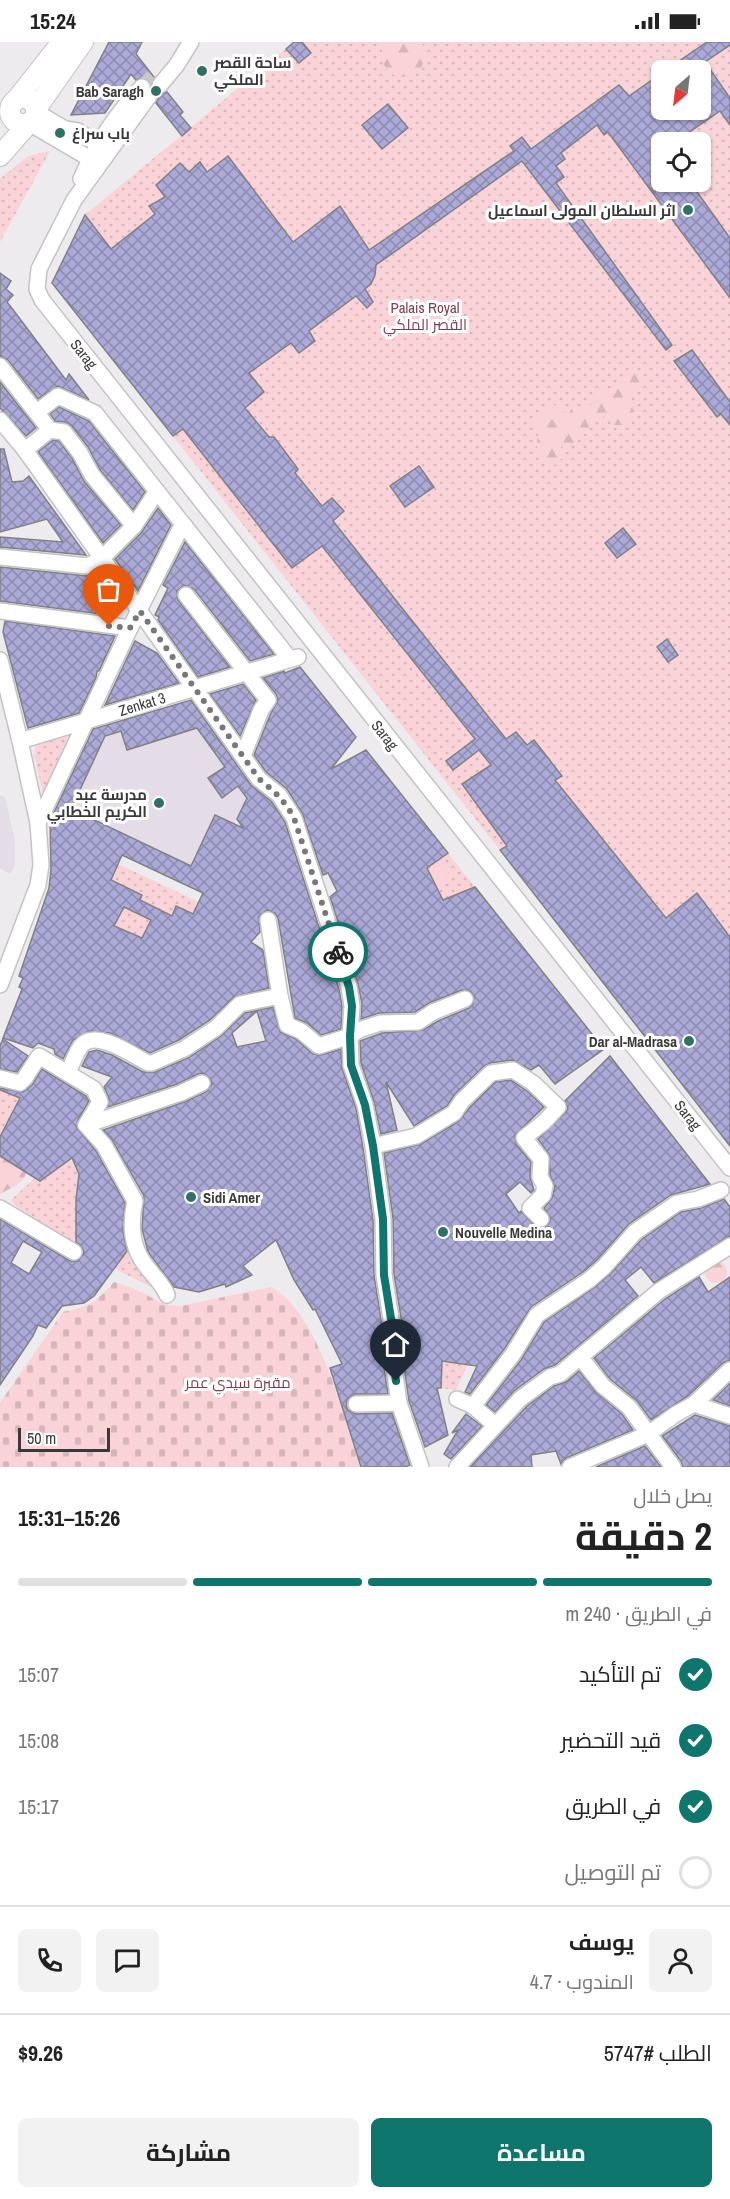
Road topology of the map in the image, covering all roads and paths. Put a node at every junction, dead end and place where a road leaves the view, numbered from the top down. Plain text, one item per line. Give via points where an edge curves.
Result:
1 (62, 42) edge
2 (83, 42) edge
3 (190, 43) edge
4 (157, 80) tunnel mouth
5 (8, 111) edge
6 (32, 117) junction
7 (118, 117) junction
8 (78, 131) junction
9 (68, 145) junction
10 (100, 155) junction
11 (0, 156) edge
12 (81, 179) junction
13 (74, 200) junction
14 (0, 366) edge
15 (37, 412) junction
16 (0, 420) edge
17 (51, 430) junction
18 (25, 450) junction
19 (158, 492) junction
20 (134, 526) junction
21 (185, 526) junction
22 (0, 557) edge
23 (102, 558) junction
24 (186, 595) dead end
25 (0, 611) edge
26 (140, 611) junction
27 (130, 628) junction
28 (0, 660) edge
29 (245, 673) junction
30 (194, 688) junction
31 (87, 720) junction
32 (20, 741) junction
33 (243, 756) junction
34 (38, 823) junction
35 (268, 920) dead end
36 (0, 985) edge
37 (280, 996) junction
38 (465, 999) dead end
39 (350, 1036) junction
40 (68, 1073) junction
41 (0, 1078) edge
42 (202, 1083) dead end
43 (86, 1125) junction
44 (373, 1146) junction
45 (730, 1168) edge
46 (721, 1190) dead end
47 (0, 1208) edge
48 (541, 1219) dead end
49 (730, 1246) edge
50 (74, 1252) dead end
51 (167, 1295) dead end
52 (580, 1357) junction
53 (730, 1370) edge
54 (457, 1399) dead end
55 (399, 1402) junction
56 (356, 1404) dead end
57 (694, 1404) junction
58 (473, 1406) junction
59 (730, 1416) edge
60 (495, 1425) junction
61 (648, 1434) junction
62 (421, 1467) edge
63 (457, 1467) edge
64 (570, 1467) edge
65 (673, 1467) edge

1 - 5 main road
2 - 6 main road
3 - 4 street via 172,57
5 - 6 main road via 29,99
6 - 8 street
6 - 9 street
6 - 11 main road
7 - 8 street via 99,127
7 - 10 street
7 - 10 street via 146,91
8 - 10 street
9 - 10 street
9 - 12 street
10 - 12 street
10 - 13 street
12 - 13 street
13 - 45 street, Sarag via 39,269 37,289 42,300
14 - 15 street
15 - 17 street
15 - 19 street via 58,396 95,412
16 - 18 street
17 - 18 street
17 - 20 street via 64,432 92,475
18 - 23 street
19 - 20 street
19 - 21 street
20 - 23 street
21 - 26 street
21 - 29 street, Zenkat 3 via 294,658
22 - 23 street via 88,566
23 - 26 street
24 - 29 street
25 - 27 street
26 - 27 street
26 - 30 street
27 - 31 street
28 - 32 street
29 - 30 street, Zenkat 3
29 - 33 street via 268,700
30 - 31 street, Zenkat 3
30 - 33 street
31 - 32 street, Zenkat 3
31 - 34 street
32 - 34 street
33 - 39 street via 259,779 279,795 294,818 349,987
34 - 36 street via 38,885
35 - 37 street
37 - 39 street via 287,1025 319,1046
37 - 40 street via 240,1004 216,1028 184,1049 152,1063 106,1041 89,1040 82,1044
38 - 39 street via 418,1022 380,1023
39 - 44 street via 351,1065 365,1105
40 - 41 street via 39,1056 20,1083
40 - 43 street via 94,1089 100,1102
42 - 43 street
43 - 51 street via 104,1145 135,1201 134,1244
44 - 48 street via 416,1136 454,1113 490,1073 513,1070 558,1107 524,1138 541,1159 543,1195 530,1208
44 - 55 street
46 - 58 street via 677,1203 635,1232 589,1280 537,1315
47 - 50 street
49 - 52 street via 659,1291
52 - 60 street via 520,1399
52 - 61 street via 603,1386 629,1407
53 - 57 street
54 - 58 street
55 - 56 street
55 - 62 street
57 - 59 street
57 - 61 street
58 - 60 street
60 - 63 street
61 - 64 street
61 - 65 street

